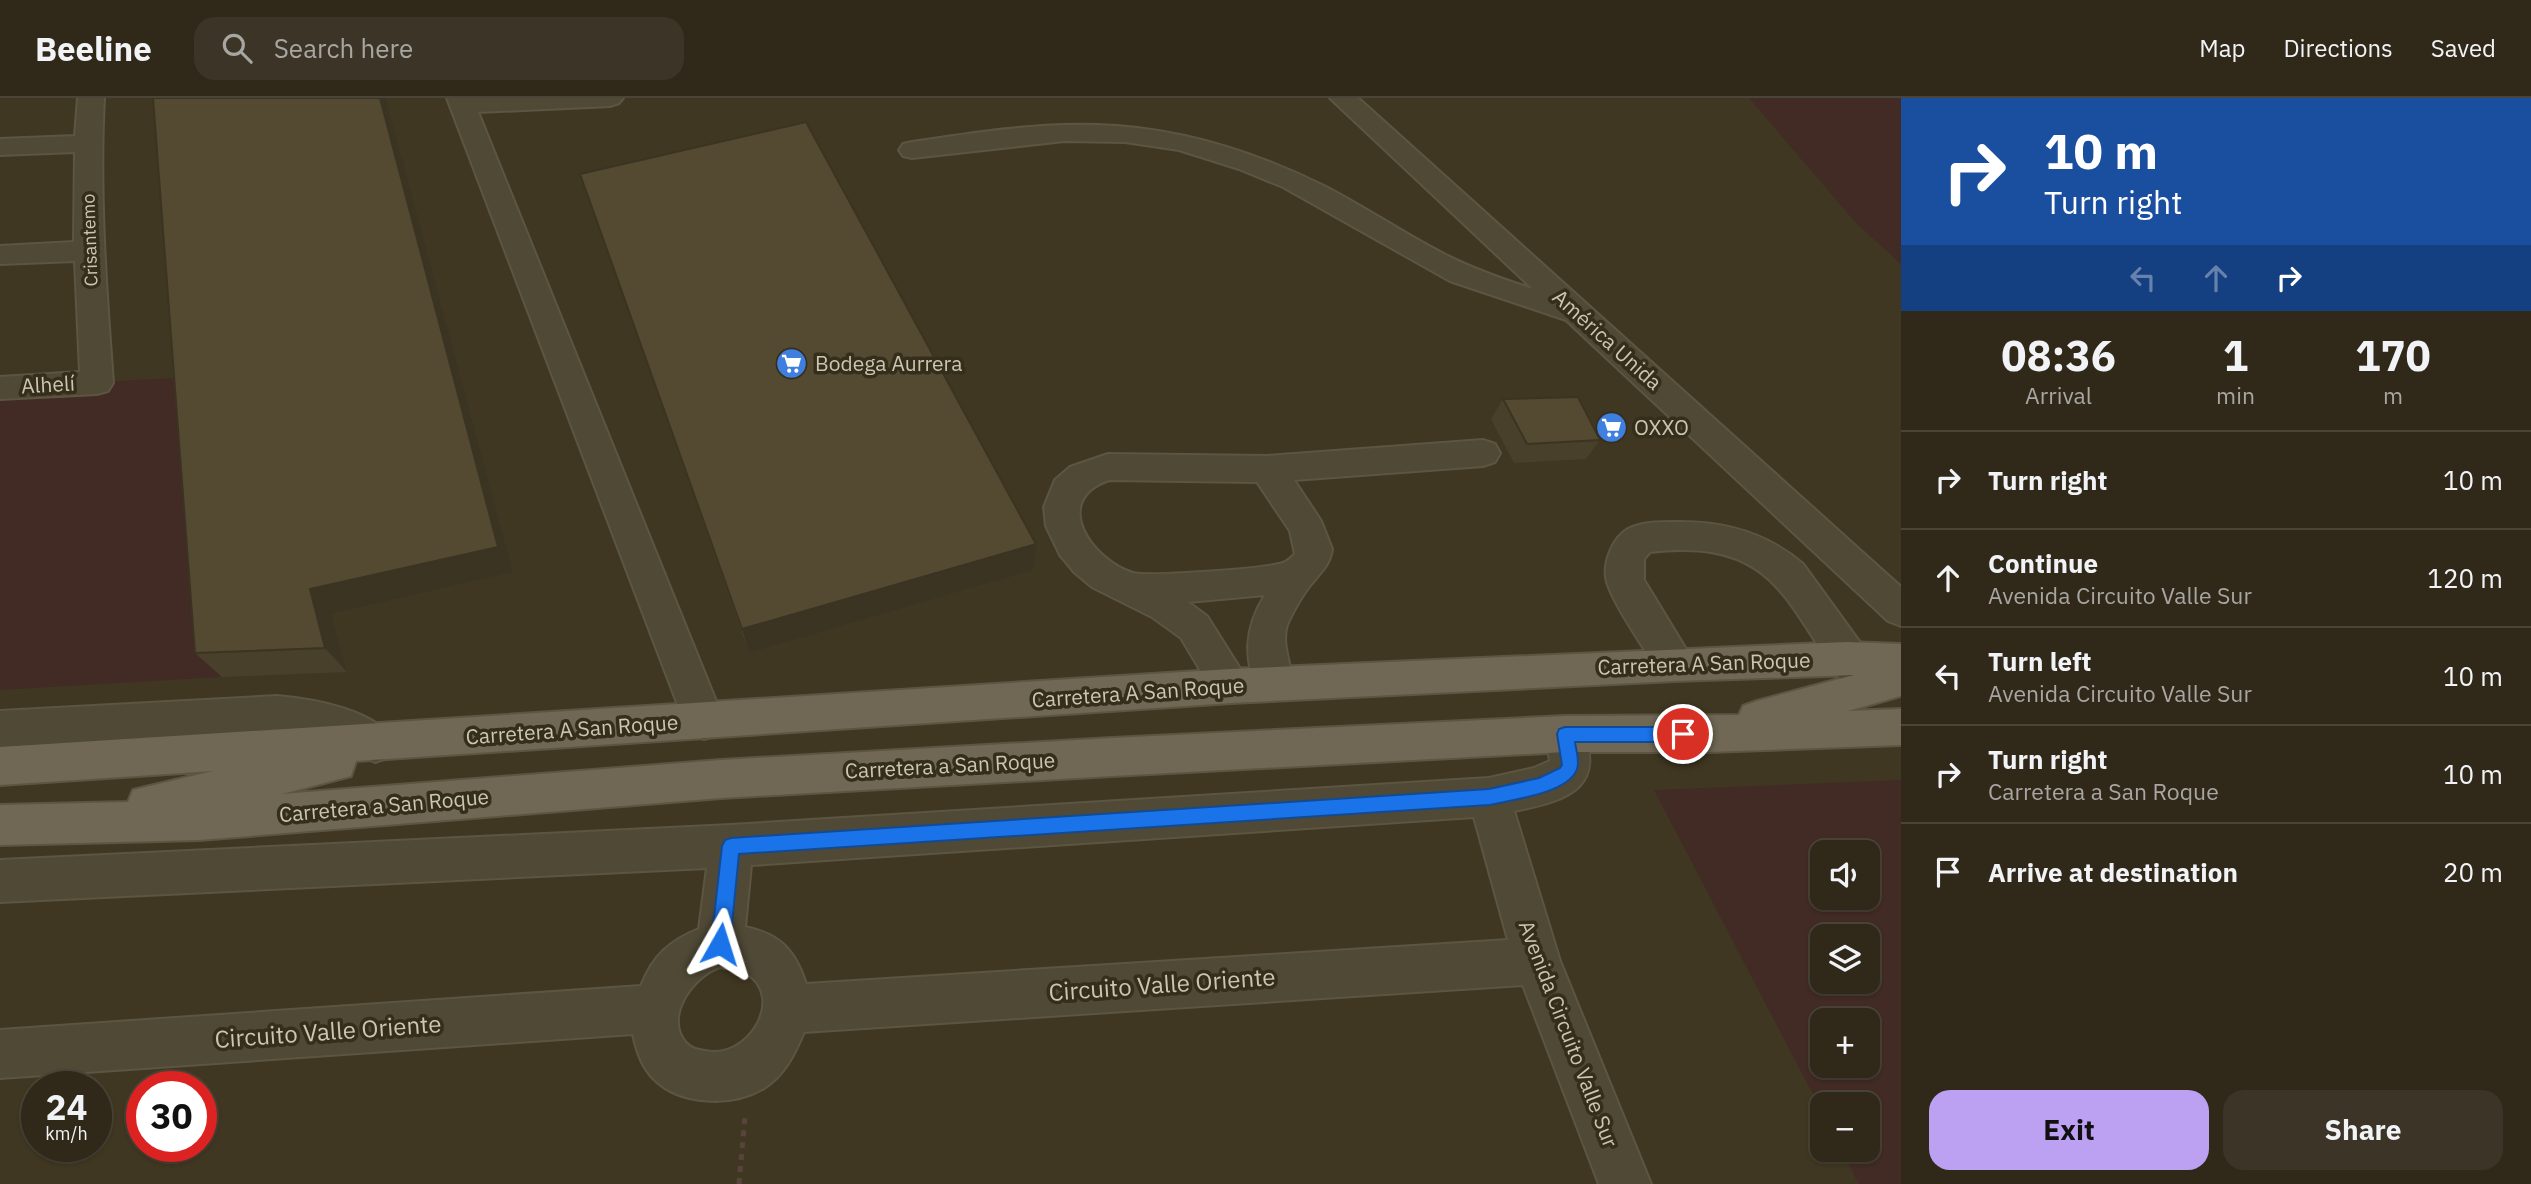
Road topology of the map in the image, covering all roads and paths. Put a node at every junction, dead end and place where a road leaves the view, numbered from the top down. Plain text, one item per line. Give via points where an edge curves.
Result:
1 (91, 98) edge
2 (610, 98) edge
3 (1343, 98) edge
4 (461, 102) edge
5 (88, 144) junction
6 (0, 147) edge
7 (912, 149) dead end
8 (89, 251) junction
9 (0, 255) edge
10 (1578, 313) junction
11 (97, 383) joint
12 (0, 388) edge
13 (1483, 453) dead end
14 (1267, 469) junction
15 (1298, 575) junction
16 (1128, 587) junction
17 (1901, 610) edge
18 (1901, 661) edge
19 (1675, 664) junction
20 (1872, 674) edge
21 (1274, 684) junction
22 (1231, 686) junction
23 (704, 721) junction
24 (1901, 727) edge
25 (0, 729) edge
26 (1565, 734) junction
27 (1708, 734) junction
28 (375, 744) junction
29 (0, 766) edge
30 (1489, 797) junction
31 (59, 824) junction
32 (0, 825) edge
33 (731, 846) junction
34 (0, 881) edge
35 (720, 944) junction
36 (1537, 961) junction
37 (656, 1009) junction
38 (788, 1009) junction
39 (0, 1055) edge
40 (749, 1070) junction
41 (739, 1184) edge
42 (1625, 1184) edge

1 - 5 street, Crisantemo
2 - 4 street
3 - 10 street, América Unida
4 - 23 street
5 - 6 street
5 - 8 street, Crisantemo
7 - 10 street via 1042,132 1155,138 1202,149 1280,176 1449,269
8 - 9 street
8 - 11 street, Crisantemo
10 - 17 street, América Unida
11 - 12 street, Alhelí
13 - 14 street
14 - 15 street via 1315,549
14 - 16 street via 1108,467 1088,471 1072,484 1063,499 1062,526 1072,546 1103,576
15 - 16 street via 1196,588
15 - 21 street via 1269,622 1266,639
16 - 22 street via 1194,627
18 - 20 main road, Carretera A San Roque
19 - 20 main road, Carretera A San Roque
19 - 20 street via 1626,583 1623,570 1626,556 1640,539 1685,534 1721,537 1769,558 1791,576
19 - 21 main road, Carretera A San Roque
20 - 27 main road
21 - 22 main road, Carretera A San Roque
22 - 23 main road, Carretera A San Roque
23 - 28 main road, Carretera A San Roque
24 - 27 main road, Carretera a San Roque
25 - 28 street via 277,714 340,724
26 - 27 main road, Carretera a San Roque
26 - 30 street via 1570,765 1566,773 1541,785
26 - 31 main road, Carretera a San Roque via 735,778 199,820
28 - 29 main road
28 - 31 main road via 330,766
30 - 33 street
30 - 36 street, Avenida Circuito Valle Sur
31 - 32 main road, Carretera a San Roque
33 - 34 street
33 - 35 street
35 - 37 street via 679,965 664,984
35 - 38 street via 743,944 776,966 786,986
36 - 38 street, Circuito Valle Oriente
36 - 42 street, Avenida Circuito Valle Sur
37 - 39 street, Circuito Valle Oriente
37 - 40 street via 656,1032 665,1054 681,1070 702,1078 727,1078
38 - 40 street via 782,1032 769,1053
40 - 41 path

